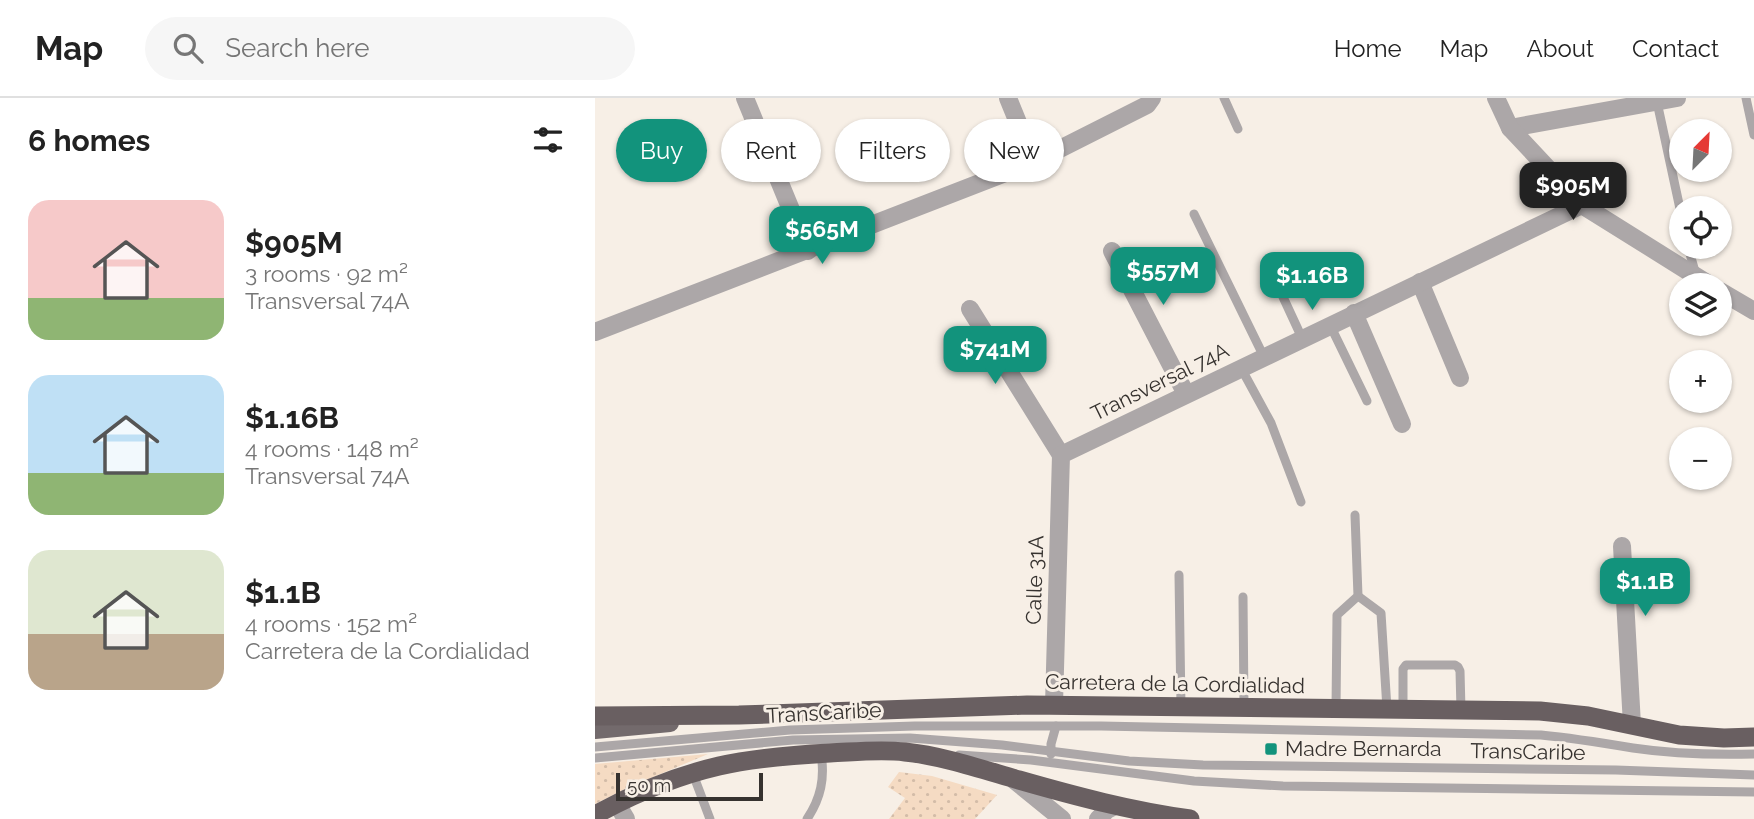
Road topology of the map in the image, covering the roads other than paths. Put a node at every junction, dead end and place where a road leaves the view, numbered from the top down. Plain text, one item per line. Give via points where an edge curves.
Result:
1 (745, 98) edge
2 (1008, 98) edge
3 (1152, 98) edge
4 (1224, 98) edge
5 (1496, 98) edge
6 (1677, 98) edge
7 (1746, 98) edge
8 (1657, 102) junction
9 (1017, 119) edge
10 (1510, 128) junction
11 (1238, 129) dead end
12 (1754, 135) edge
13 (1064, 147) edge
14 (983, 182) edge
15 (1677, 196) edge
16 (1582, 205) junction
17 (1194, 214) dead end
18 (808, 251) junction
19 (1112, 251) dead end
20 (1272, 265) dead end
21 (1690, 273) edge
22 (1420, 282) junction
23 (1732, 298) edge
24 (970, 309) dead end
25 (1753, 310) edge
26 (1354, 313) junction
27 (1331, 325) junction
28 (595, 332) edge
29 (1302, 338) junction
30 (1264, 357) junction
31 (1241, 368) junction
32 (1460, 378) dead end
33 (1186, 394) junction
34 (1367, 401) dead end
35 (1402, 424) dead end
36 (1061, 455) junction
37 (1301, 502) dead end
38 (1355, 514) dead end
39 (1622, 546) dead end
40 (1179, 575) dead end
41 (1357, 596) junction
42 (1244, 597) dead end
43 (1054, 705) junction
44 (1181, 707) junction
45 (1244, 707) junction
46 (1336, 708) junction
47 (1395, 709) junction
48 (1461, 710) junction
49 (595, 716) edge
50 (740, 716) junction
51 (1632, 725) junction
52 (1056, 726) junction
53 (595, 730) edge
54 (1754, 737) edge
55 (595, 747) edge
56 (1050, 751) junction
57 (904, 752) junction
58 (821, 754) junction
59 (1754, 754) edge
60 (595, 758) edge
61 (1052, 763) junction
62 (693, 774) junction
63 (1754, 775) edge
64 (1011, 778) junction
65 (1754, 792) edge
66 (1115, 806) junction
67 (621, 811) edge
68 (595, 816) edge
69 (710, 819) edge
70 (807, 819) edge
71 (1062, 819) edge
72 (1098, 819) edge
73 (1190, 819) edge

1 - 18 street
2 - 9 street
3 - 13 street via 1147,105
4 - 11 lane
5 - 10 street
6 - 8 street
7 - 12 lane
8 - 10 street
8 - 15 lane
10 - 16 street
14 - 18 street
16 - 21 street
16 - 22 street, Transversal 74A
17 - 30 lane
18 - 28 street
19 - 33 street
20 - 29 lane
22 - 26 street, Transversal 74A
22 - 32 street
23 - 25 street
24 - 36 street
26 - 27 street, Transversal 74A
26 - 35 street
27 - 29 street, Transversal 74A
27 - 34 lane
29 - 30 street, Transversal 74A
30 - 31 street, Transversal 74A
31 - 33 street, Transversal 74A
31 - 37 lane via 1271,423
33 - 36 street, Transversal 74A
36 - 43 street, Calle 31A
38 - 41 lane
39 - 51 street
40 - 44 lane
41 - 46 lane via 1337,615
41 - 47 lane via 1381,613
42 - 45 lane
43 - 44 highway, Carretera de la Cordialidad
43 - 50 highway, Carretera de la Cordialidad
44 - 45 highway, Carretera de la Cordialidad
45 - 46 highway, Carretera de la Cordialidad
46 - 47 highway, Carretera de la Cordialidad
47 - 48 highway, Carretera de la Cordialidad
47 - 48 lane via 1406,664 1458,667
48 - 51 highway, Carretera de la Cordialidad via 1557,712
49 - 50 highway
50 - 53 main road, Carretera de la Cordialidad
51 - 54 highway, Carretera de la Cordialidad via 1679,735
52 - 55 lane, TransCaribe via 790,730
52 - 56 lane
52 - 59 lane, TransCaribe via 1541,735 1635,749
56 - 60 lane, TransCaribe via 935,739 846,738
56 - 61 lane
56 - 63 lane, TransCaribe via 1203,765
57 - 58 highway
57 - 61 lane, TransCaribe
57 - 64 highway
58 - 62 highway via 770,758
58 - 70 lane via 821,793
61 - 65 lane, TransCaribe via 1194,781 1283,786
62 - 67 highway via 654,788
62 - 69 lane
64 - 66 highway
64 - 71 street
66 - 72 street
66 - 73 highway
67 - 68 highway

